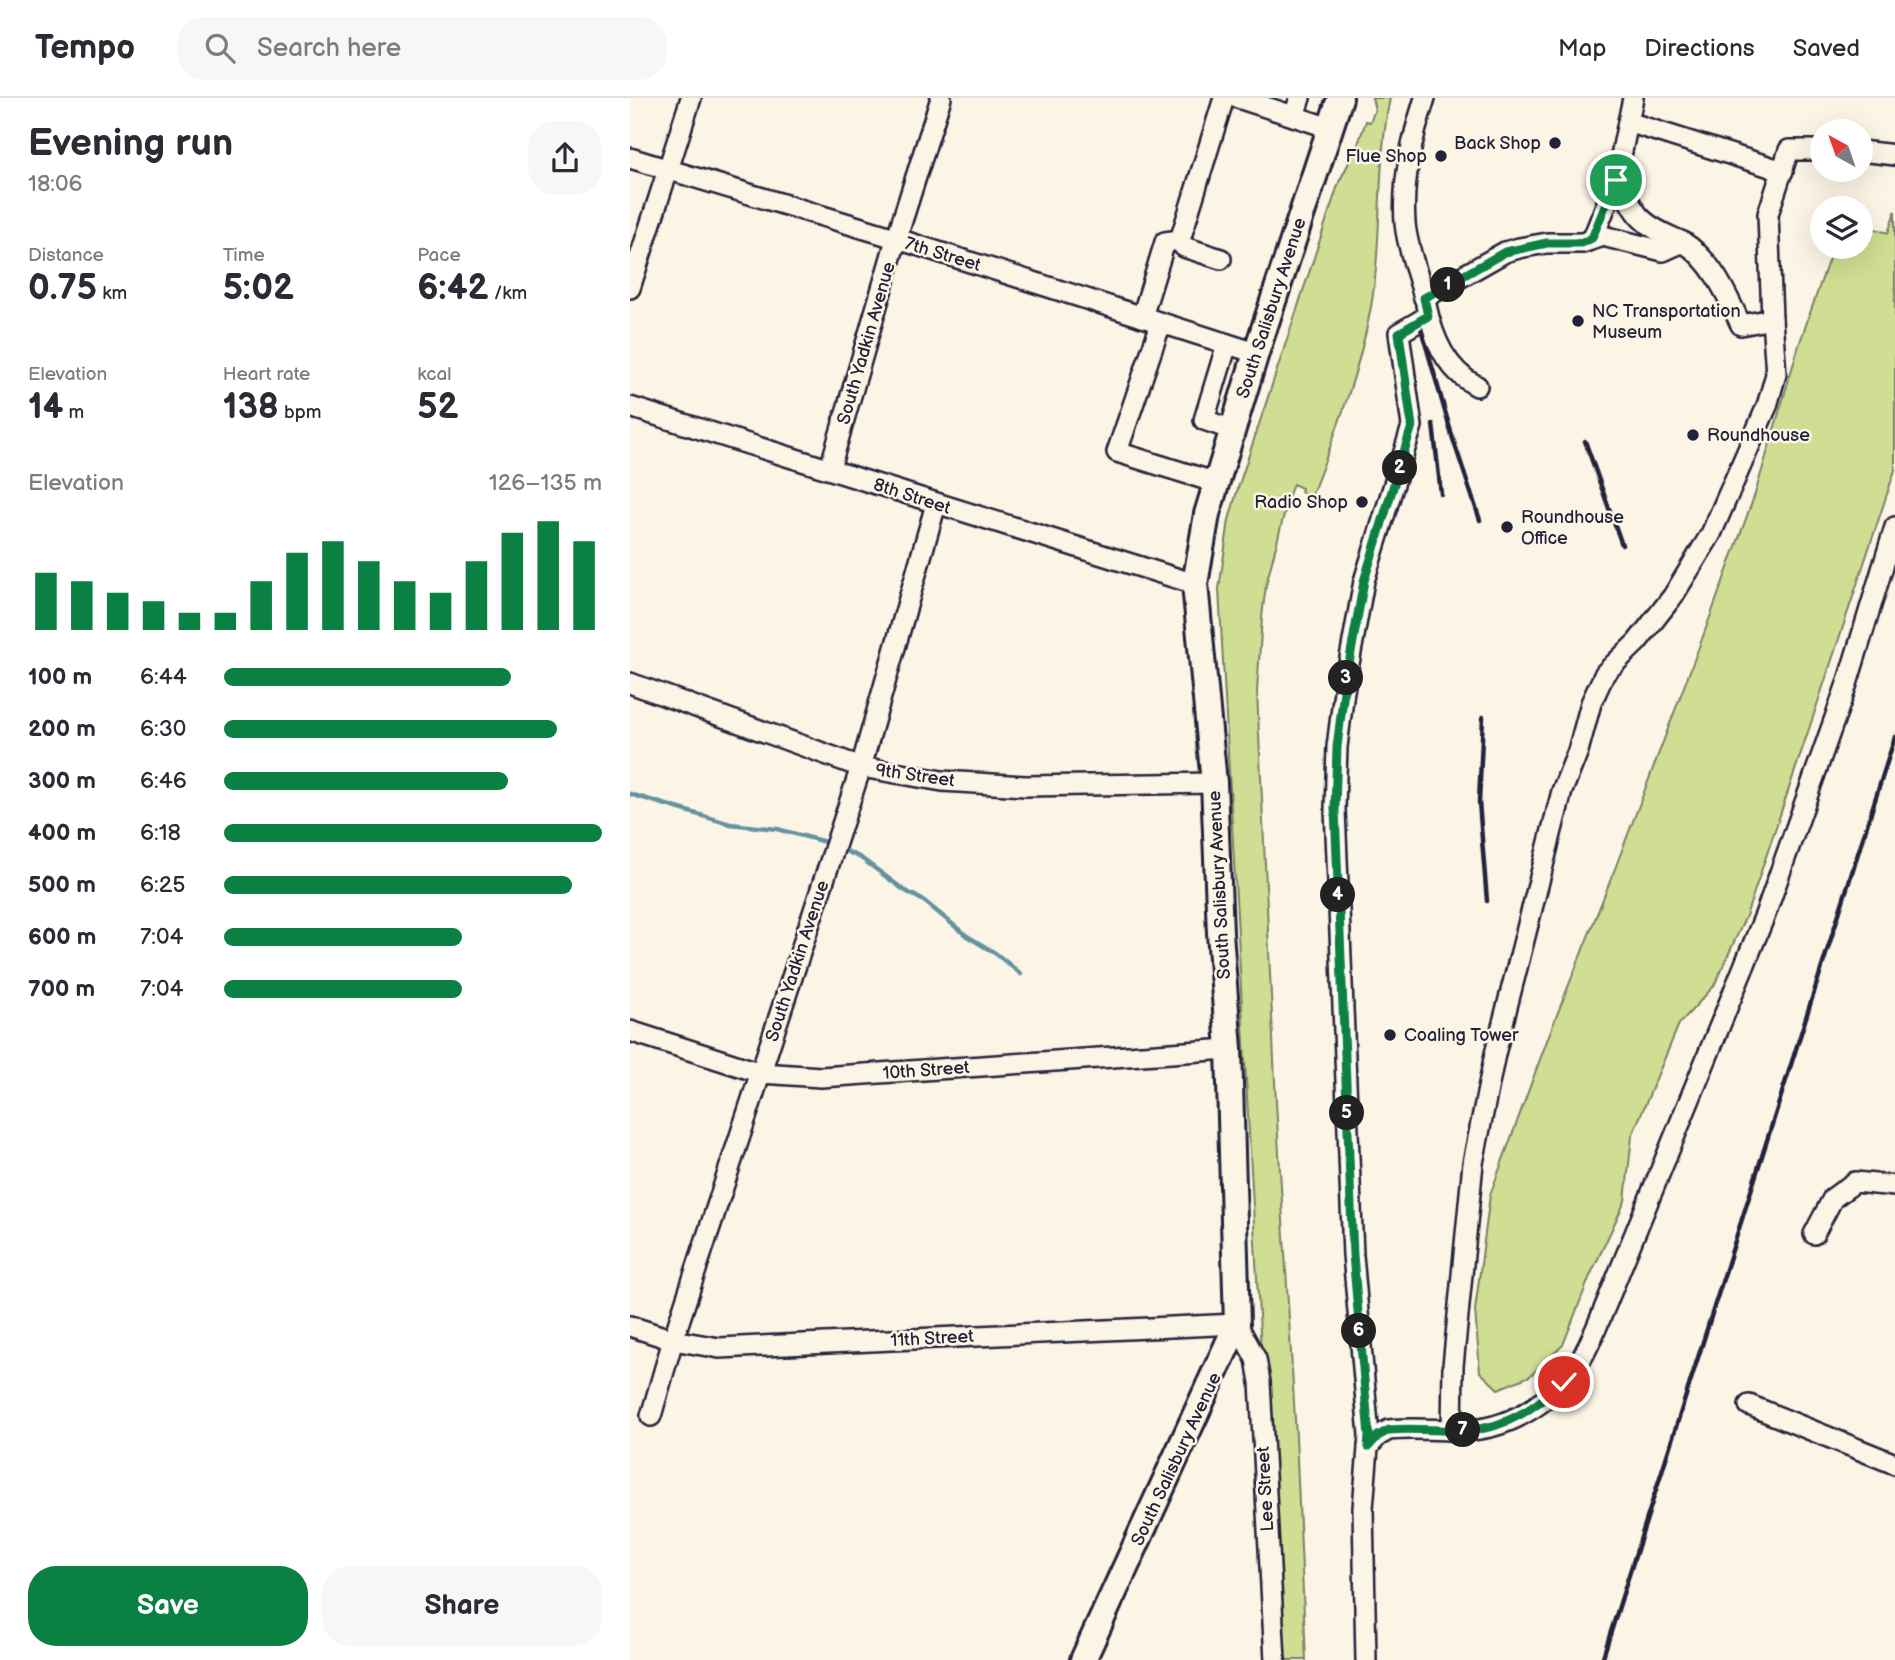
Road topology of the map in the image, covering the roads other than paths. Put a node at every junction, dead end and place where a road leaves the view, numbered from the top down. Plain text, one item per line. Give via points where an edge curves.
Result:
1 (691, 98) edge
2 (941, 98) edge
3 (1224, 98) edge
4 (1238, 98) edge
5 (1340, 98) edge
6 (1425, 98) edge
7 (1633, 98) edge
8 (1297, 107) edge
9 (1628, 122) junction
10 (1331, 128) junction
11 (1810, 150) edge
12 (1873, 152) edge
13 (1895, 155) edge
14 (630, 158) edge
15 (668, 170) junction
16 (1618, 171) junction
17 (1783, 171) junction
18 (1592, 238) junction
19 (896, 240) junction
20 (1180, 240) junction
21 (1683, 242) junction
22 (1221, 259) dead end
23 (630, 288) edge
24 (1426, 307) junction
25 (1772, 319) junction
26 (1152, 320) junction
27 (1227, 344) junction
28 (1256, 353) junction
29 (1477, 386) dead end
30 (630, 407) edge
31 (1233, 430) junction
32 (830, 468) junction
33 (1217, 483) junction
34 (936, 504) junction
35 (1895, 527) edge
36 (1195, 584) junction
37 (630, 682) edge
38 (861, 767) junction
39 (1214, 783) junction
40 (630, 1031) edge
41 (1229, 1049) junction
42 (761, 1073) junction
43 (1895, 1186) edge
44 (1814, 1234) dead end
45 (1237, 1324) junction
46 (630, 1326) edge
47 (673, 1340) junction
48 (1749, 1405) dead end
49 (651, 1416) dead end
50 (1452, 1430) junction
51 (1368, 1447) junction
52 (1895, 1464) edge
53 (1083, 1660) edge
54 (1275, 1660) edge
55 (1366, 1660) edge

1 - 15 street
2 - 19 street, South Yadkin Avenue
3 - 20 street
4 - 8 street
5 - 10 main road, South Salisbury Avenue
6 - 24 street via 1405,179 1405,225
7 - 9 street
8 - 10 street
9 - 16 street
9 - 17 street
10 - 28 main road, South Salisbury Avenue
11 - 17 street via 1789,150
12 - 13 street
14 - 15 street, 7th Street
15 - 19 street, 7th Street
15 - 23 street
16 - 18 street
16 - 21 street via 1636,216
17 - 25 street via 1769,215
18 - 21 street via 1618,238 1663,251
18 - 24 street via 1505,252
19 - 26 street, 7th Street
19 - 32 street, South Yadkin Avenue
20 - 22 street via 1184,247
20 - 26 street via 1165,242
21 - 25 street via 1717,277 1741,325
24 - 29 street via 1453,369
24 - 51 street via 1399,333 1412,426 1364,581 1337,747 1335,809 1353,1255
25 - 50 street via 1776,374 1716,523 1674,596 1605,674 1562,791 1495,1054 1473,1163 1453,1366
26 - 27 street, 7th Street
26 - 33 street via 1117,452
27 - 28 street, 7th Street
27 - 31 street via 1204,420
28 - 31 main road, South Salisbury Avenue
30 - 32 street, 8th Street
31 - 33 main road, South Salisbury Avenue
32 - 34 street, 8th Street
33 - 36 main road, South Salisbury Avenue
34 - 36 street, 8th Street
34 - 38 street, South Yadkin Avenue
35 - 50 street via 1847,684 1765,915 1582,1359 1564,1382 1521,1415 1492,1426
36 - 39 main road, South Salisbury Avenue
37 - 38 street, 9th Street
38 - 39 street, 9th Street via 942,781 1026,786
38 - 42 street, South Yadkin Avenue
39 - 41 main road, South Salisbury Avenue
40 - 42 street, 10th Street
41 - 42 street, 10th Street via 821,1077
41 - 45 main road, South Salisbury Avenue
42 - 47 street, South Yadkin Avenue
43 - 44 street via 1855,1182 1833,1198
45 - 47 street, 11th Street via 719,1348
45 - 53 main road, South Salisbury Avenue
45 - 54 street, Lee Street via 1256,1359 1259,1382
46 - 47 street, 11th Street
47 - 49 street, South Yadkin Avenue
48 - 52 street
50 - 51 street via 1389,1430
51 - 55 street via 1363,1508

